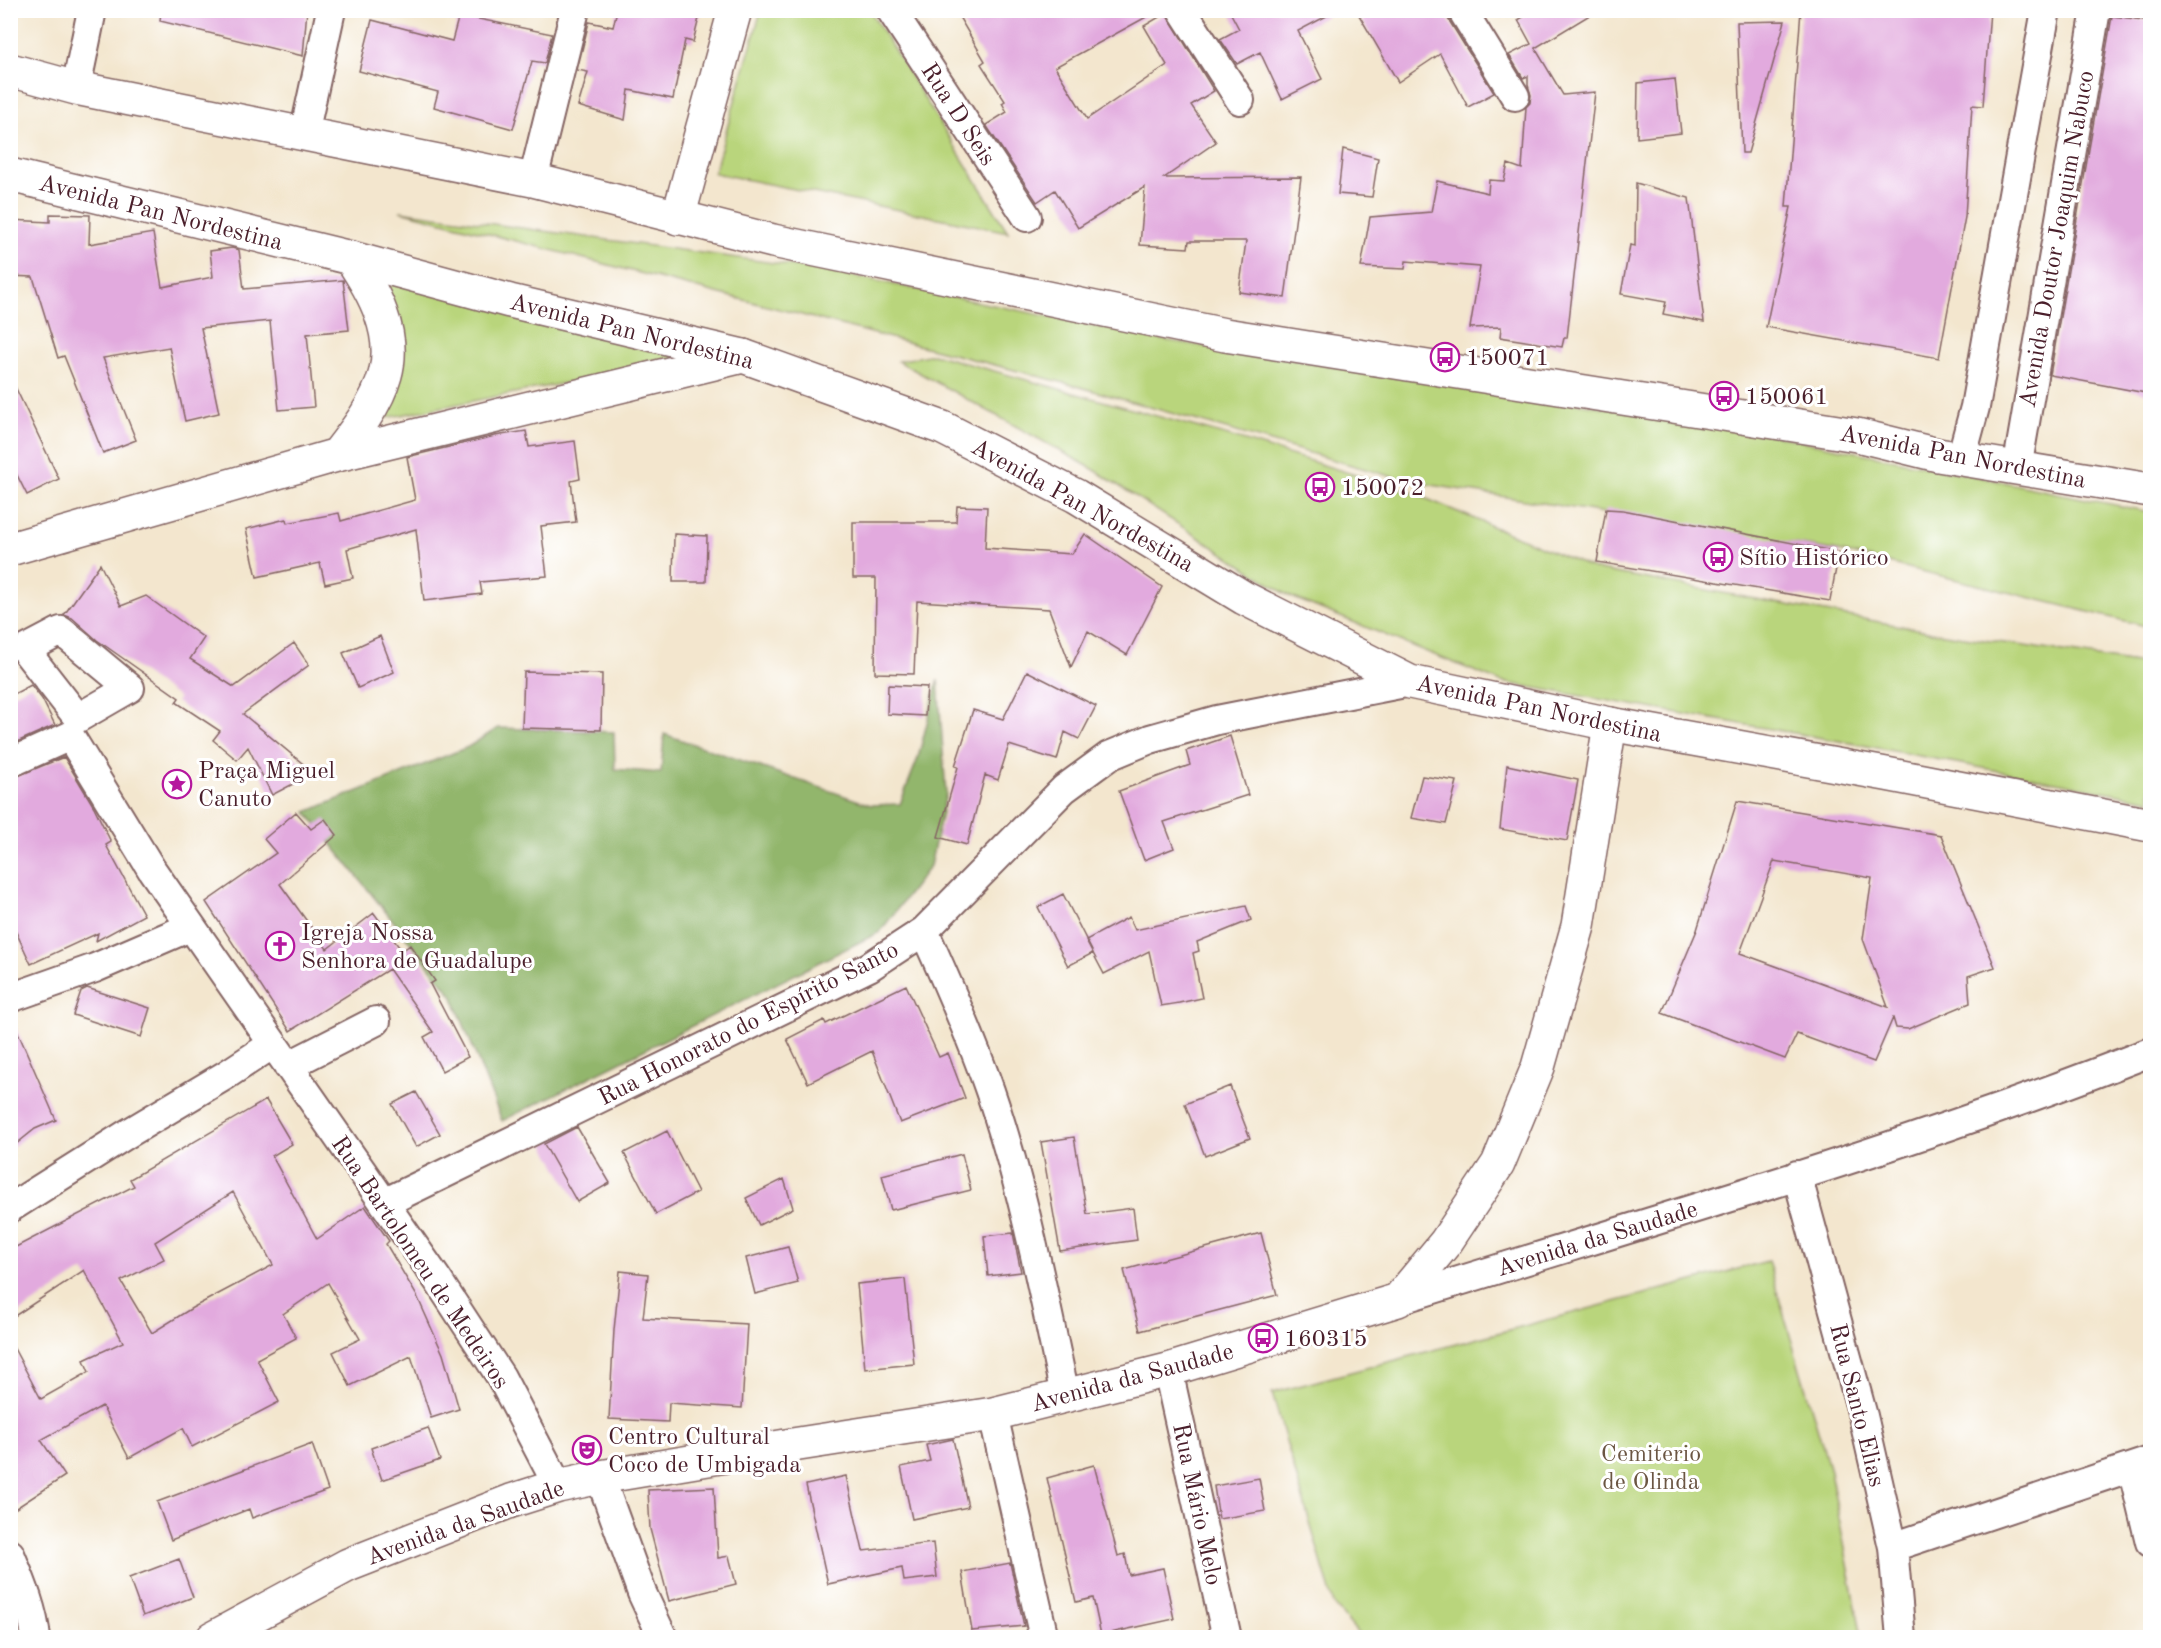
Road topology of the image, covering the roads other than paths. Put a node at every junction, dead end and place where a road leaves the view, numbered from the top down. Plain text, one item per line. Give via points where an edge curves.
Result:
1 (93, 10) edge
2 (332, 10) edge
3 (575, 10) edge
4 (735, 10) edge
5 (891, 10) edge
6 (1182, 10) edge
7 (1462, 10) edge
8 (2046, 10) edge
9 (2096, 10) edge
10 (10, 70) edge
11 (76, 88) junction
12 (1515, 96) dead end
13 (1240, 100) dead end
14 (304, 134) junction
15 (10, 175) edge
16 (533, 180) junction
17 (1027, 217) dead end
18 (678, 218) junction
19 (351, 258) junction
20 (743, 356) junction
21 (337, 455) junction
22 (1960, 459) junction
23 (2017, 468) junction
24 (2151, 490) edge
25 (10, 549) edge
26 (1410, 682) junction
27 (1610, 724) junction
28 (10, 764) edge
29 (2151, 825) edge
30 (190, 927) junction
31 (924, 932) junction
32 (10, 998) edge
33 (376, 1021) dead end
34 (2151, 1052) edge
35 (280, 1055) junction
36 (1797, 1175) junction
37 (384, 1203) junction
38 (10, 1208) edge
39 (1398, 1300) junction
40 (1168, 1370) junction
41 (1065, 1395) junction
42 (993, 1414) junction
43 (2141, 1464) edge
44 (600, 1477) junction
45 (558, 1486) junction
46 (2151, 1542) edge
47 (1893, 1547) junction
48 (10, 1554) edge
49 (36, 1638) edge
50 (213, 1638) edge
51 (663, 1638) edge
52 (1044, 1638) edge
53 (1227, 1638) edge
54 (1901, 1638) edge

1 - 11 street
2 - 14 street
3 - 16 street
4 - 18 main road
5 - 17 street, Rua D Seis
6 - 13 street
7 - 12 street
8 - 22 street, Avenida Doutor Joaquim Nabuco via 1975,406
9 - 23 street, Avenida Doutor Joaquim Nabuco
10 - 11 main road, Avenida Pan Nordestina
11 - 14 main road, Avenida Pan Nordestina
14 - 16 main road, Avenida Pan Nordestina
15 - 19 main road, Avenida Pan Nordestina
16 - 18 main road, Avenida Pan Nordestina
18 - 22 main road, Avenida Pan Nordestina via 1225,335 1857,435
19 - 20 main road, Avenida Pan Nordestina via 510,301
19 - 21 main road via 370,287 384,321 386,374 355,432
20 - 21 main road
20 - 26 main road, Avenida Pan Nordestina via 943,428 1076,496 1244,597
21 - 25 main road
22 - 23 main road, Avenida Pan Nordestina
23 - 24 main road, Avenida Pan Nordestina
26 - 27 main road, Avenida Pan Nordestina
26 - 31 street, Rua Honorato do Espírito Santo via 1217,720 1150,739 1109,756 1064,789
27 - 29 main road, Avenida Pan Nordestina
27 - 39 main road via 1578,926 1538,1067 1498,1164 1446,1242
28 - 30 street, Rua Bartolomeu de Medeiros via 70,736
30 - 32 street via 95,968
30 - 35 street, Rua Bartolomeu de Medeiros
31 - 37 street, Rua Honorato do Espírito Santo via 869,967
31 - 41 street via 959,1008 990,1092 1023,1206
33 - 35 street
34 - 36 street, Avenida da Saudade via 2070,1084
35 - 37 street, Rua Bartolomeu de Medeiros
35 - 38 street via 226,1075
36 - 39 street, Avenida da Saudade
36 - 47 street, Rua Santo Elias via 1863,1416
37 - 45 street, Rua Bartolomeu de Medeiros via 501,1377
39 - 40 main road, Avenida da Saudade
40 - 41 main road, Avenida da Saudade
40 - 53 street, Rua Mário Melo
41 - 42 main road, Avenida da Saudade
42 - 44 main road, Avenida da Saudade
42 - 52 street
43 - 46 street
43 - 47 street
44 - 45 main road, Avenida da Saudade
44 - 51 street via 642,1593
45 - 50 main road, Avenida da Saudade via 348,1565
47 - 54 street, Rua Santo Elias
48 - 49 street via 26,1593

